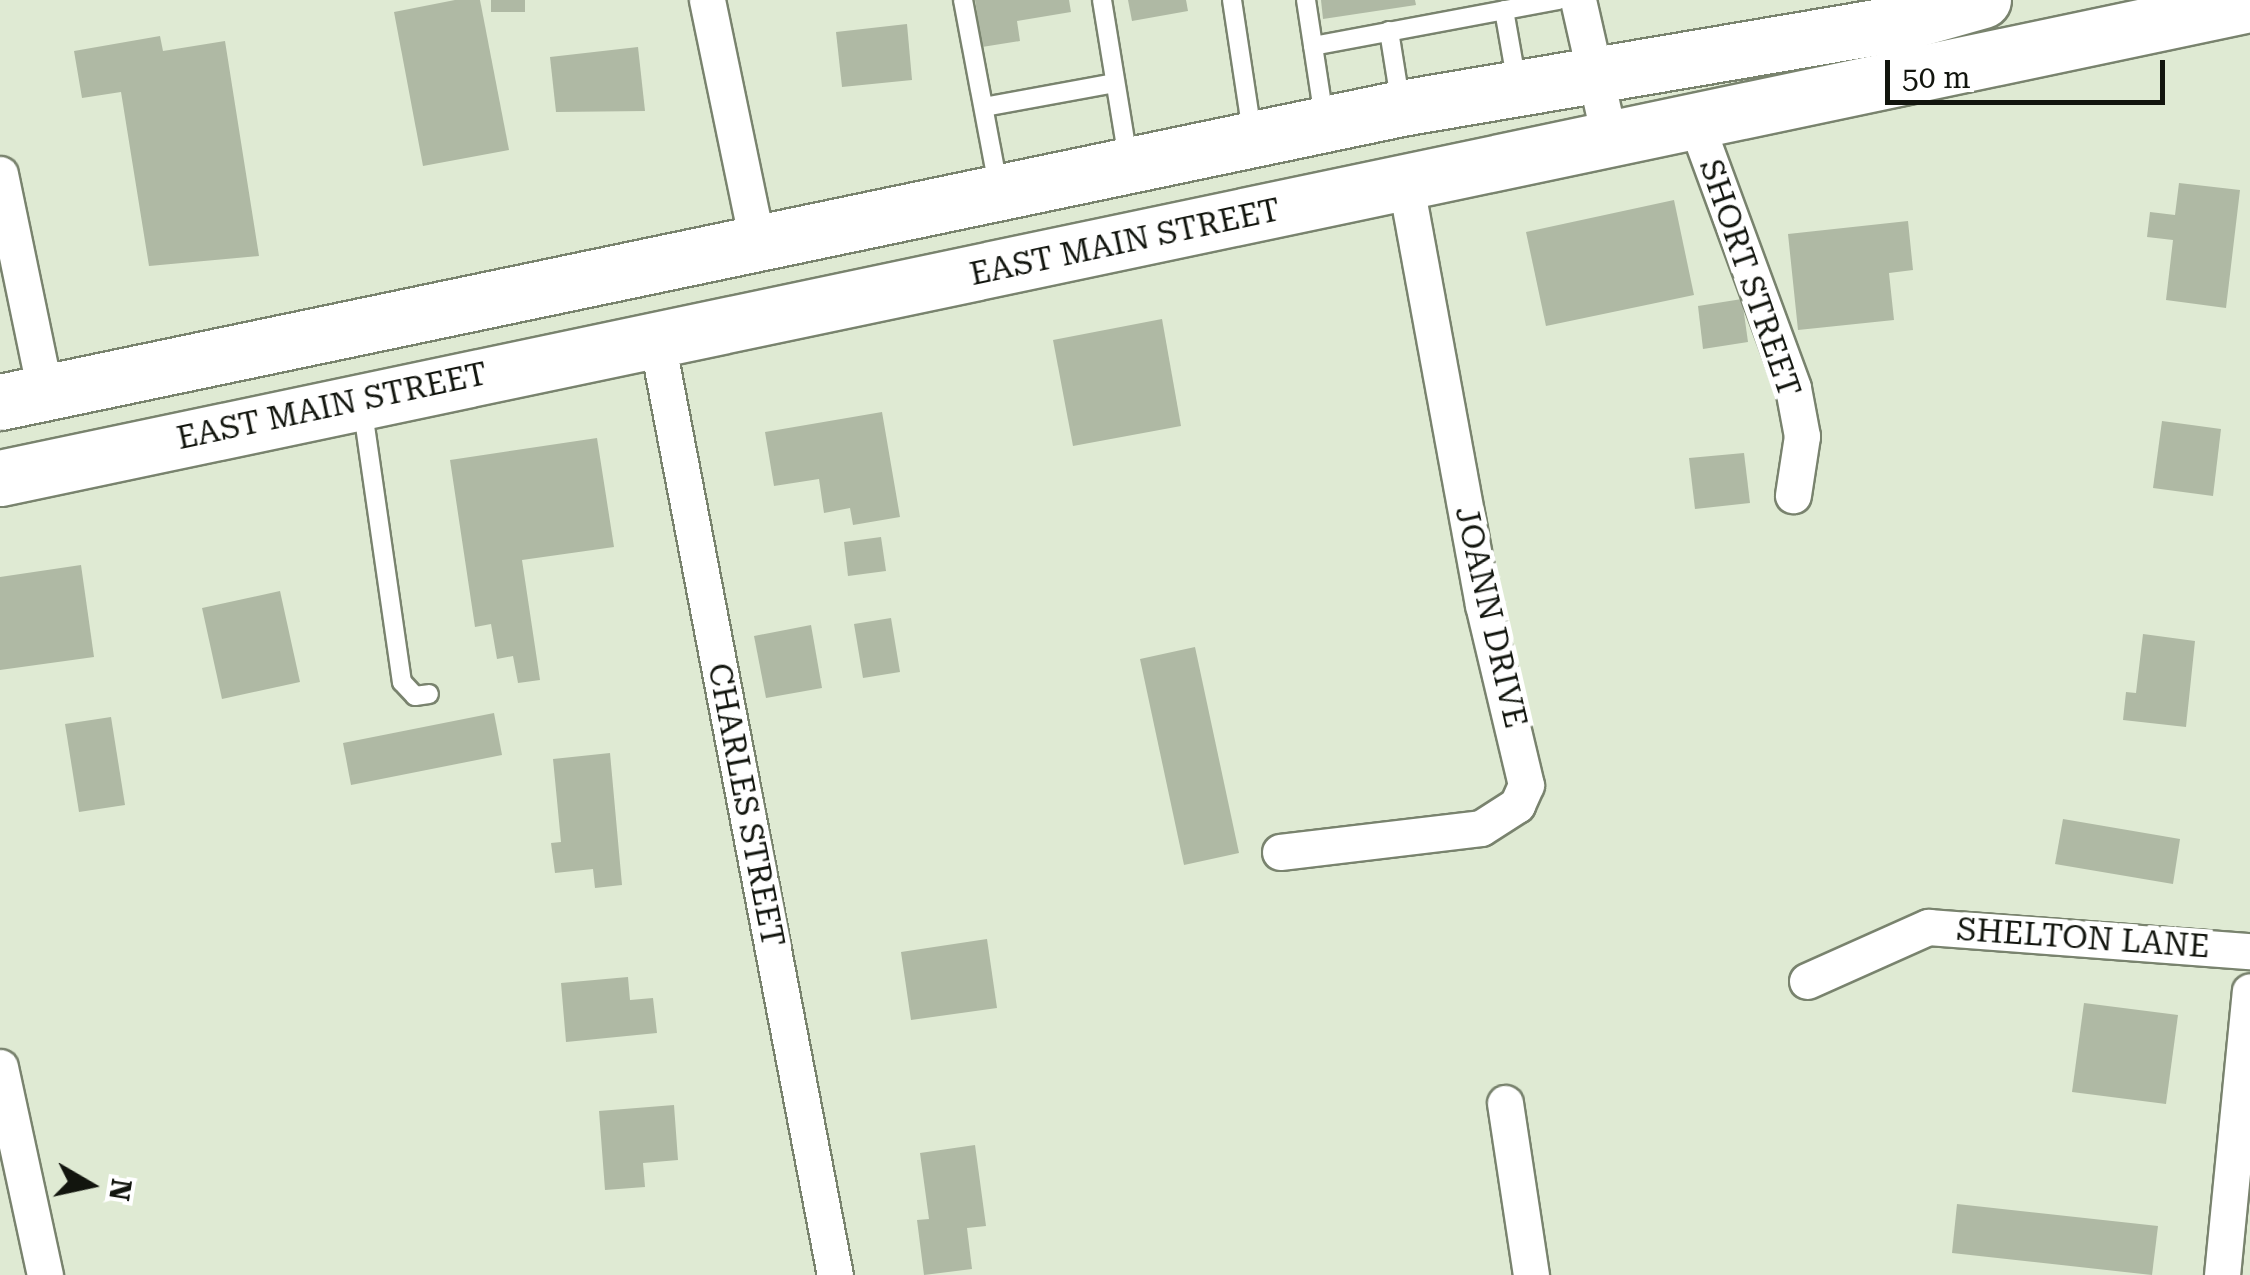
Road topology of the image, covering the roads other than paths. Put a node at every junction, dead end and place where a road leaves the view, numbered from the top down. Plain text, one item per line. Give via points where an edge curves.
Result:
1 (707, 0) edge
2 (963, 0) edge
3 (1102, 0) edge
4 (1232, 0) edge
5 (1306, 0) edge
6 (1559, 0) edge
7 (1578, 0) edge
8 (1983, 0) edge
9 (2250, 4) edge
10 (1504, 10) junction
11 (1390, 32) junction
12 (1313, 46) junction
13 (1593, 79) junction
14 (1116, 82) junction
15 (1518, 91) junction
16 (984, 107) junction
17 (1401, 108) junction
18 (1696, 121) junction
19 (1325, 124) junction
20 (1253, 139) junction
21 (1610, 140) junction
22 (1129, 165) junction
23 (0, 174) edge
24 (1406, 184) junction
25 (999, 191) junction
26 (757, 241) junction
27 (656, 336) junction
28 (22, 397) edge
29 (361, 400) junction
30 (0, 478) edge
31 (1793, 495) dead end
32 (429, 694) dead end
33 (1280, 852) dead end
34 (2250, 951) edge
35 (1807, 980) dead end
36 (2250, 991) edge
37 (0, 1067) edge
38 (1505, 1102) dead end
39 (45, 1275) edge
40 (835, 1275) edge
41 (1531, 1275) edge
42 (2222, 1275) edge

1 - 26 street
2 - 16 lane
3 - 14 lane
4 - 20 lane
5 - 12 lane
6 - 10 lane
7 - 13 street
8 - 13 main road
9 - 18 main road, EAST MAIN STREET
10 - 11 lane
10 - 15 lane
11 - 12 lane
11 - 17 lane
12 - 19 lane
13 - 15 main road
13 - 21 street
14 - 16 lane
14 - 22 lane
15 - 17 main road
16 - 25 lane
17 - 19 main road
18 - 21 main road, EAST MAIN STREET
18 - 31 street, SHORT STREET via 1793,388 1802,436
19 - 20 main road
20 - 22 main road
21 - 24 main road, EAST MAIN STREET
22 - 25 main road
23 - 28 street
24 - 27 main road, EAST MAIN STREET
24 - 33 street, JOANN DRIVE via 1483,605 1526,786 1517,805 1481,828
25 - 26 main road
26 - 28 main road
27 - 29 main road, EAST MAIN STREET
27 - 40 street, CHARLES STREET
29 - 30 main road, EAST MAIN STREET
29 - 32 lane via 402,682 415,696
34 - 35 street, SHELTON LANE via 1928,928
36 - 42 street
37 - 39 street
38 - 41 street

